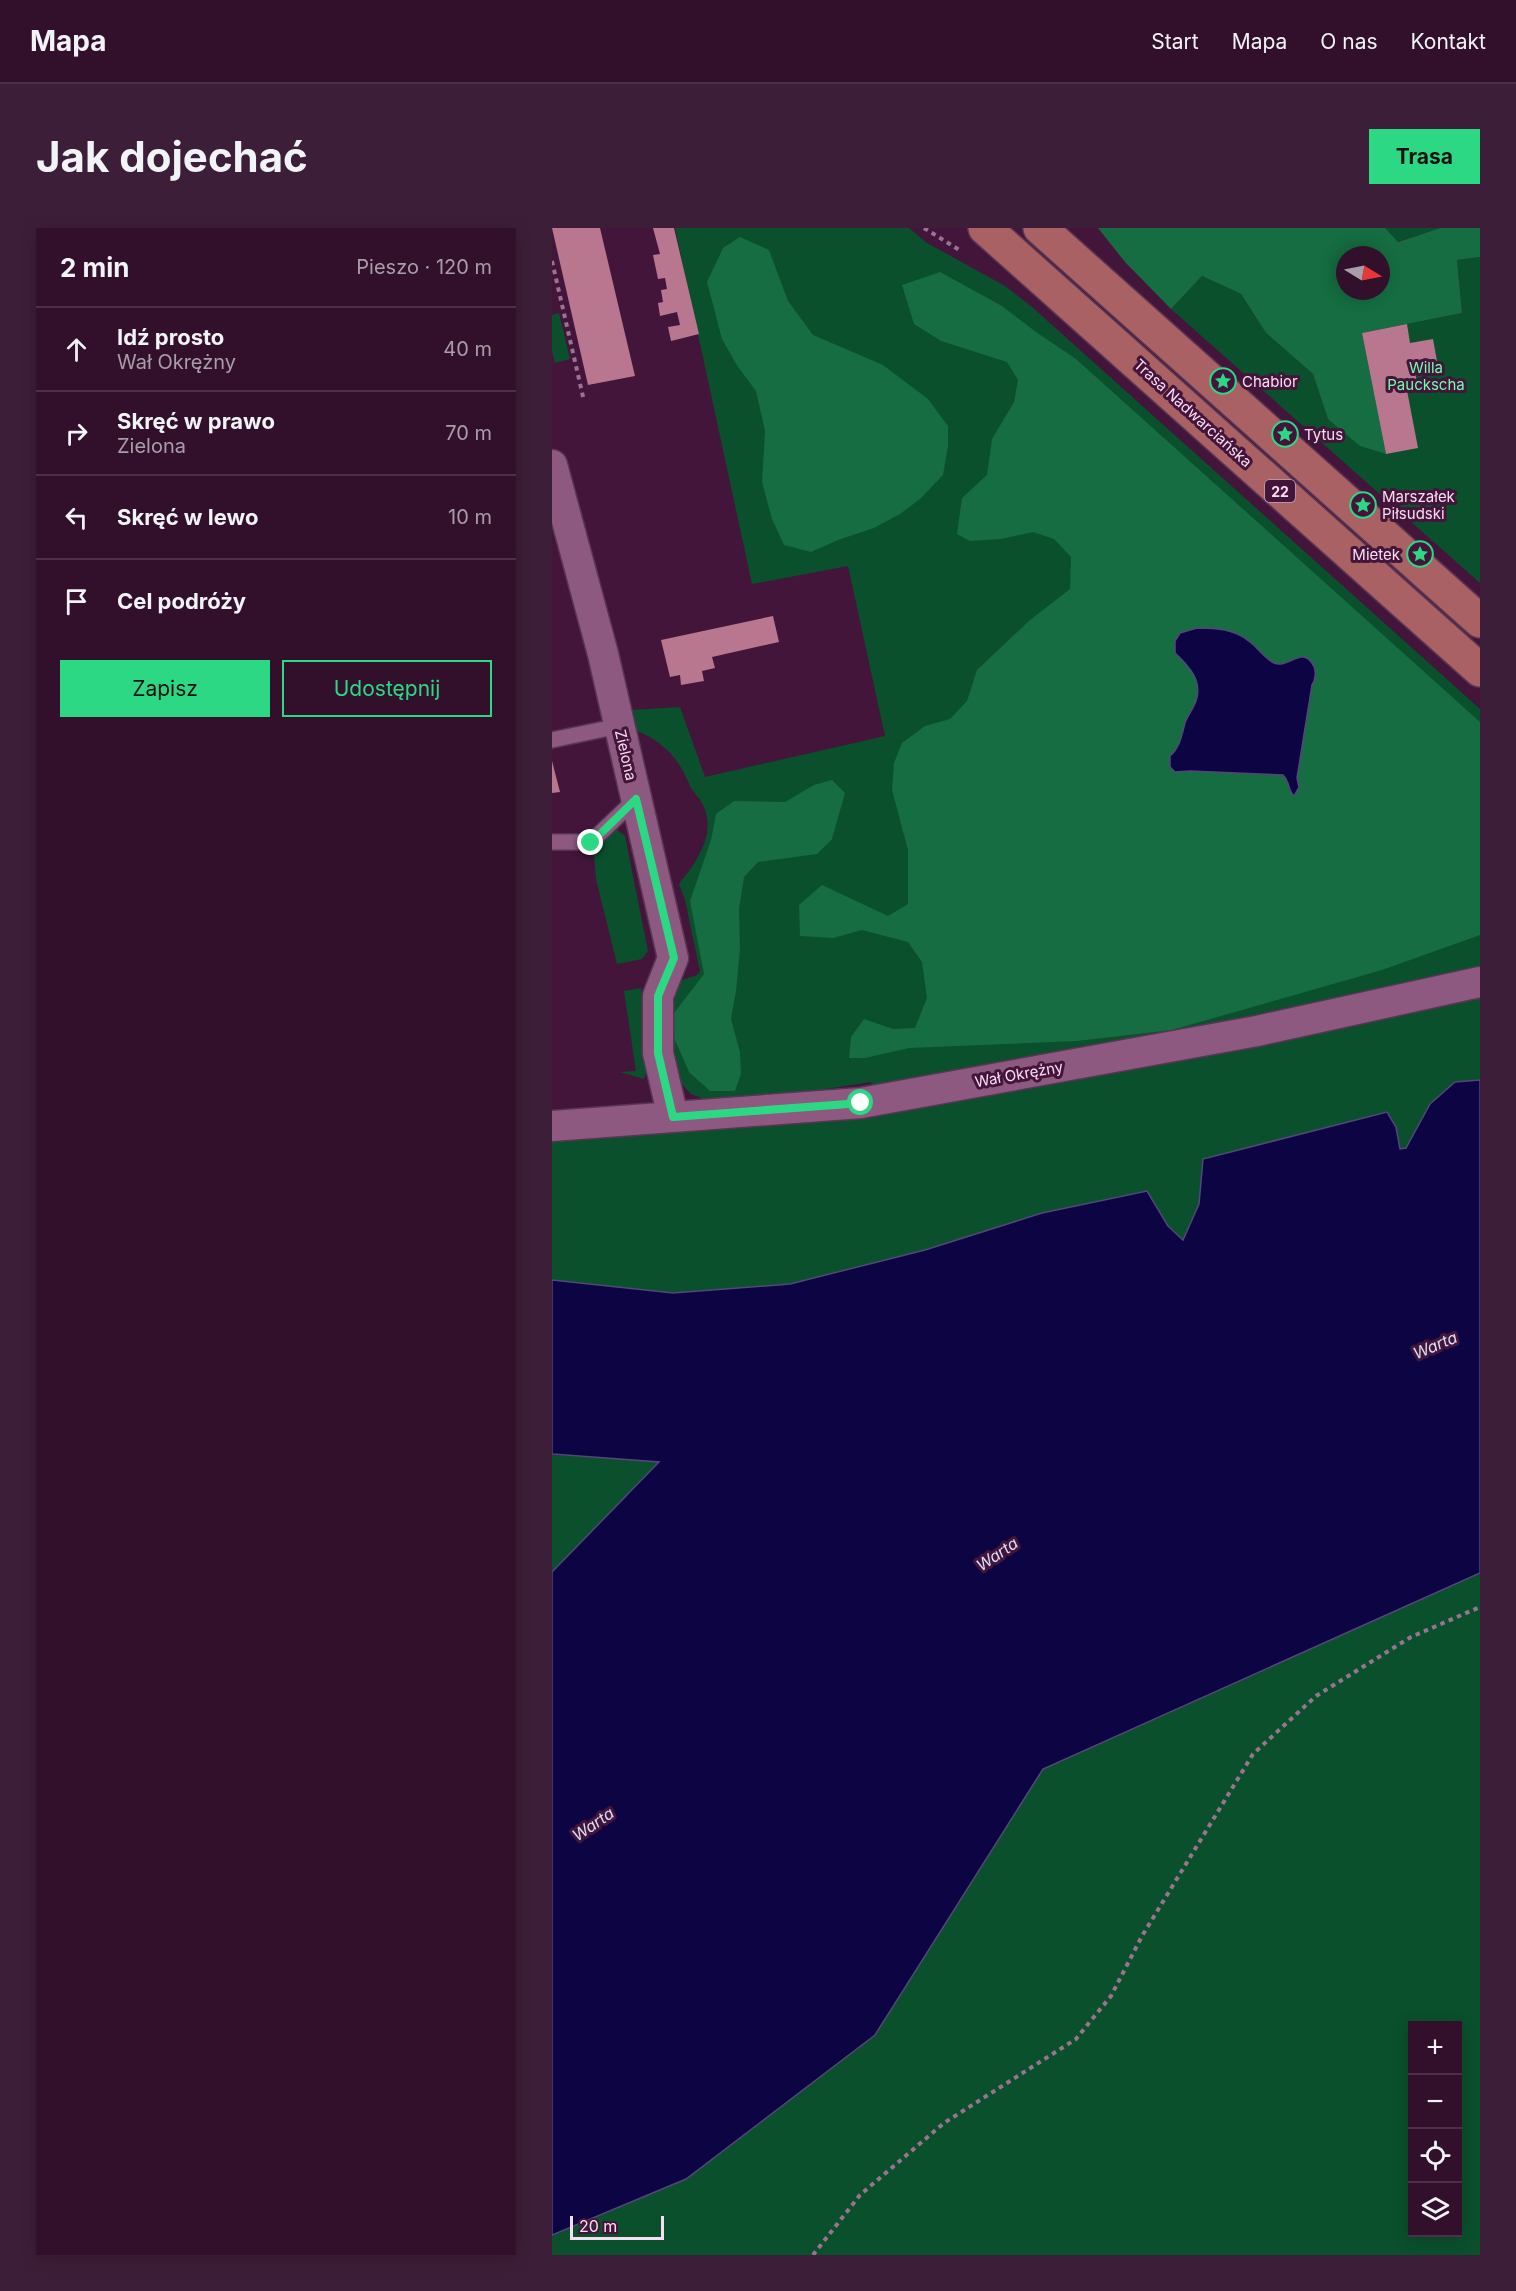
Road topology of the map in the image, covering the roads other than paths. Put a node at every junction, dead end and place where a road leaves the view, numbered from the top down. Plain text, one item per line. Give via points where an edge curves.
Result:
1 (985, 228) edge
2 (1040, 228) edge
3 (1060, 239) edge
4 (553, 471) edge
5 (1480, 621) edge
6 (1480, 670) edge
7 (619, 726) junction
8 (552, 740) edge
9 (636, 799) junction
10 (552, 842) edge
11 (1480, 982) edge
12 (673, 1117) junction
13 (552, 1126) edge

1 - 6 main road, Trasa Nadwarciańska / 22
2 - 3 main road, 22
3 - 5 main road, 22 via 1104,285
4 - 7 street, Zielona
7 - 8 lane
7 - 9 street, Zielona
9 - 10 lane via 591,843
9 - 12 street, Zielona via 674,958 658,996 658,1053
11 - 12 street, Wał Okrężny via 1257,1031 882,1100
12 - 13 street, Wał Okrężny

